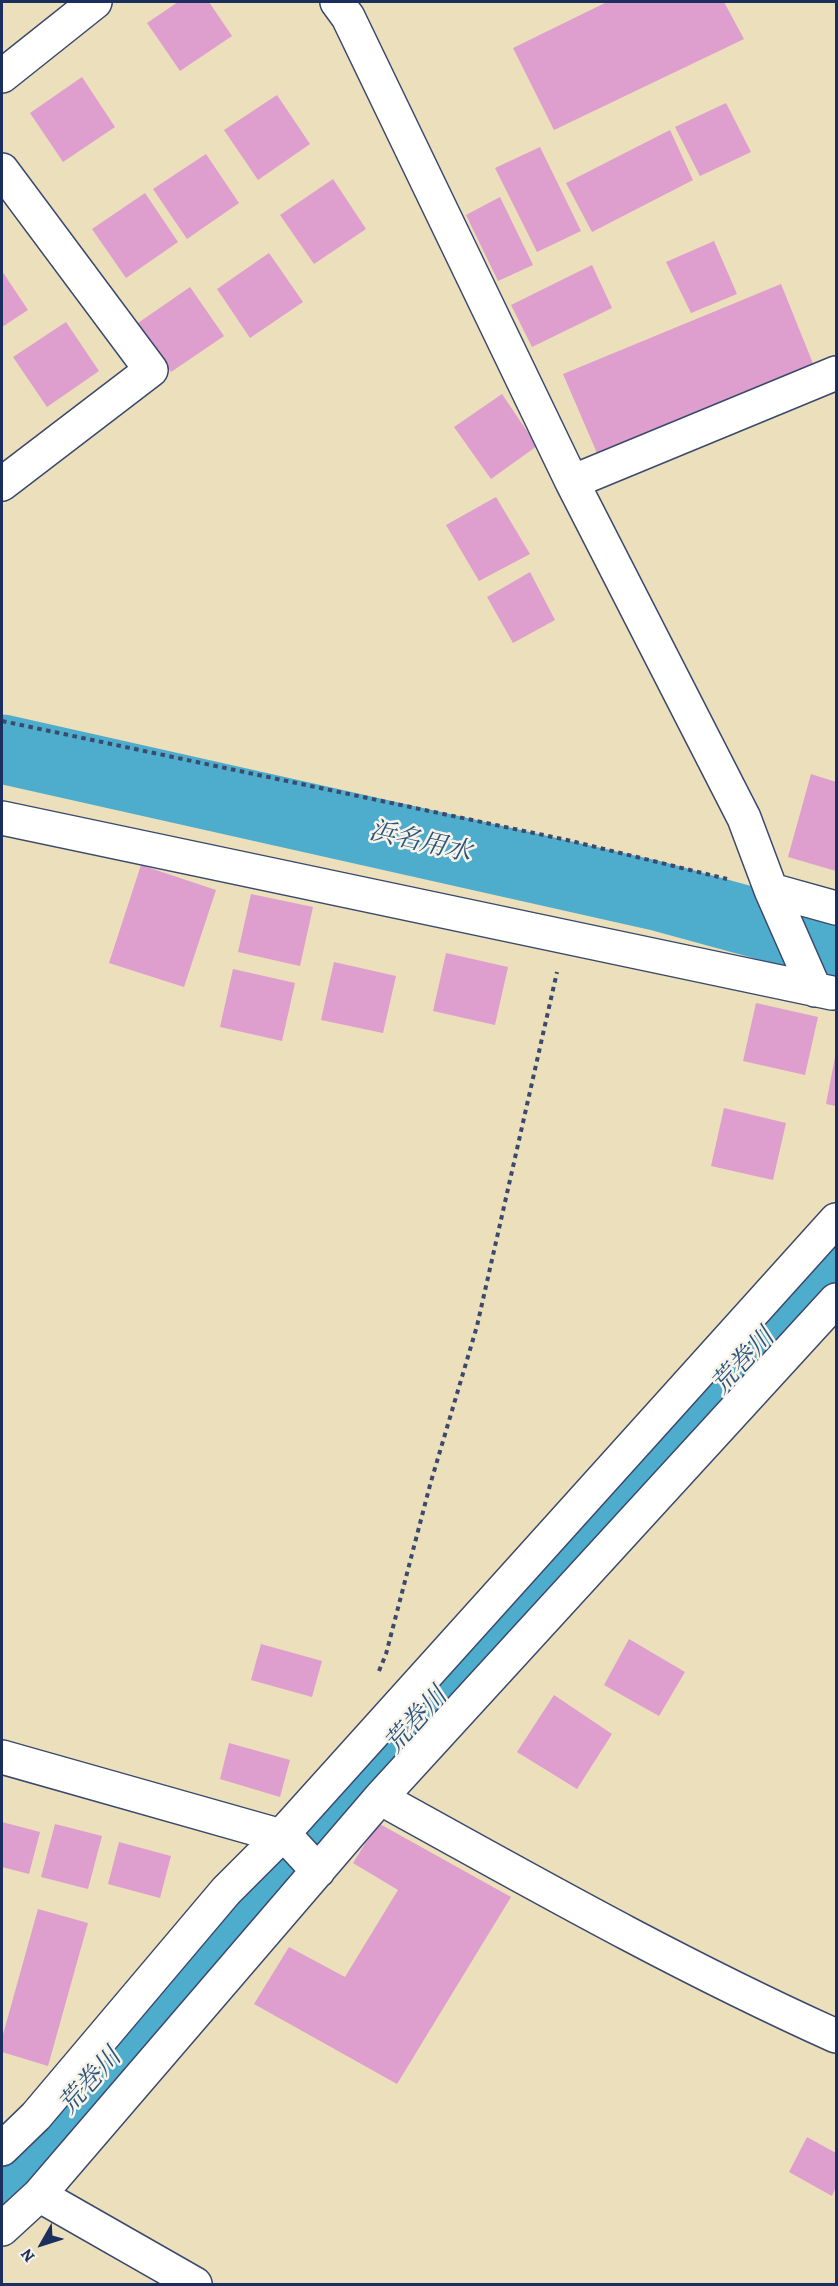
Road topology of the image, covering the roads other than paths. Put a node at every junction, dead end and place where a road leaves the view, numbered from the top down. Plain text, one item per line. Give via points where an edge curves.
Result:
1 (95, 2) edge
2 (337, 2) edge
3 (2, 76) edge
4 (2, 170) edge
5 (837, 373) edge
6 (572, 482) junction
7 (2, 484) edge
8 (2, 818) edge
9 (771, 890) junction
10 (837, 908) edge
11 (826, 992) edge
12 (837, 1220) edge
13 (837, 1300) edge
14 (2, 1757) edge
15 (380, 1798) junction
16 (287, 1840) junction
17 (317, 1870) junction
18 (837, 2036) edge
19 (2, 2149) edge
20 (39, 2195) junction
21 (2, 2229) edge
22 (195, 2284) edge

1 - 3 street
2 - 6 street via 348,17
4 - 7 street via 151,370
5 - 6 street
6 - 9 street via 744,818
8 - 11 street
9 - 10 street
9 - 11 street
12 - 16 street
13 - 15 street
14 - 16 street
15 - 17 street
15 - 18 street via 538,1886 763,2003
16 - 17 street
16 - 19 street via 226,1891 36,2116
17 - 20 street
20 - 21 street
20 - 22 street

